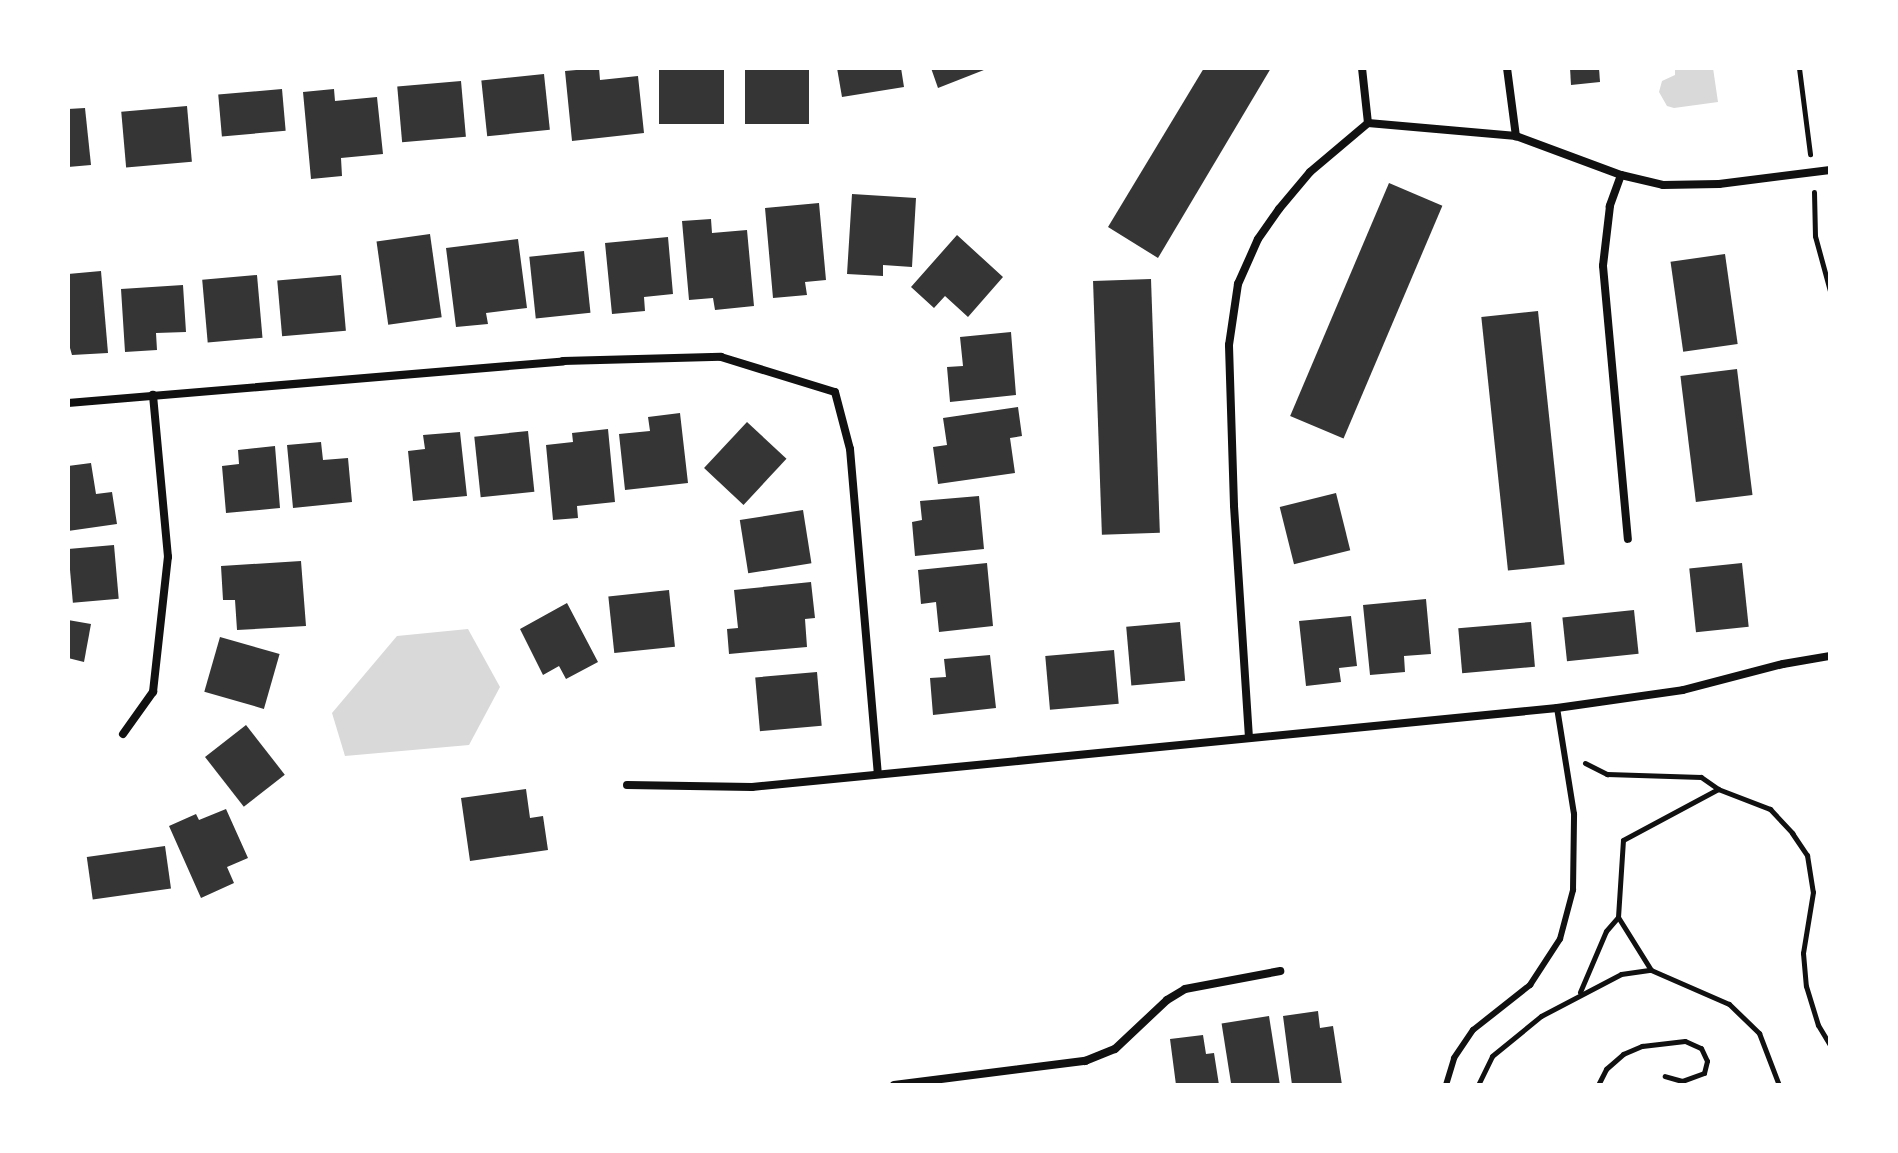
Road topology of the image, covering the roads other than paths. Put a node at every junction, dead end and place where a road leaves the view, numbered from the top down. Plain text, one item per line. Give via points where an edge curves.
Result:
1 (1362, 68) edge
2 (1507, 68) edge
3 (1368, 123) junction
4 (1516, 136) junction
5 (1830, 170) edge
6 (1621, 175) junction
7 (153, 395) junction
8 (68, 403) edge
9 (1628, 539) dead end
10 (1830, 656) edge
11 (1557, 708) junction
12 (123, 734) dead end
13 (1249, 738) junction
14 (878, 774) junction
15 (627, 785) dead end
16 (1280, 971) dead end
17 (894, 1085) edge
18 (1446, 1085) edge

1 - 3 street
2 - 4 street
3 - 4 street
3 - 13 street via 1310,172 1279,209 1258,239 1238,284 1229,345
4 - 6 street
5 - 6 street via 1719,184 1663,185
6 - 9 street via 1610,206 1603,266
7 - 8 street
7 - 12 street via 168,557 153,692
7 - 14 street via 563,361 721,357 835,392 850,449
10 - 11 street via 1683,690
11 - 13 street
11 - 18 lane via 1574,814 1573,890 1560,939 1530,985 1473,1030 1454,1058
13 - 14 street
14 - 15 street via 752,787
16 - 17 street via 1185,989 1115,1049 1085,1061

